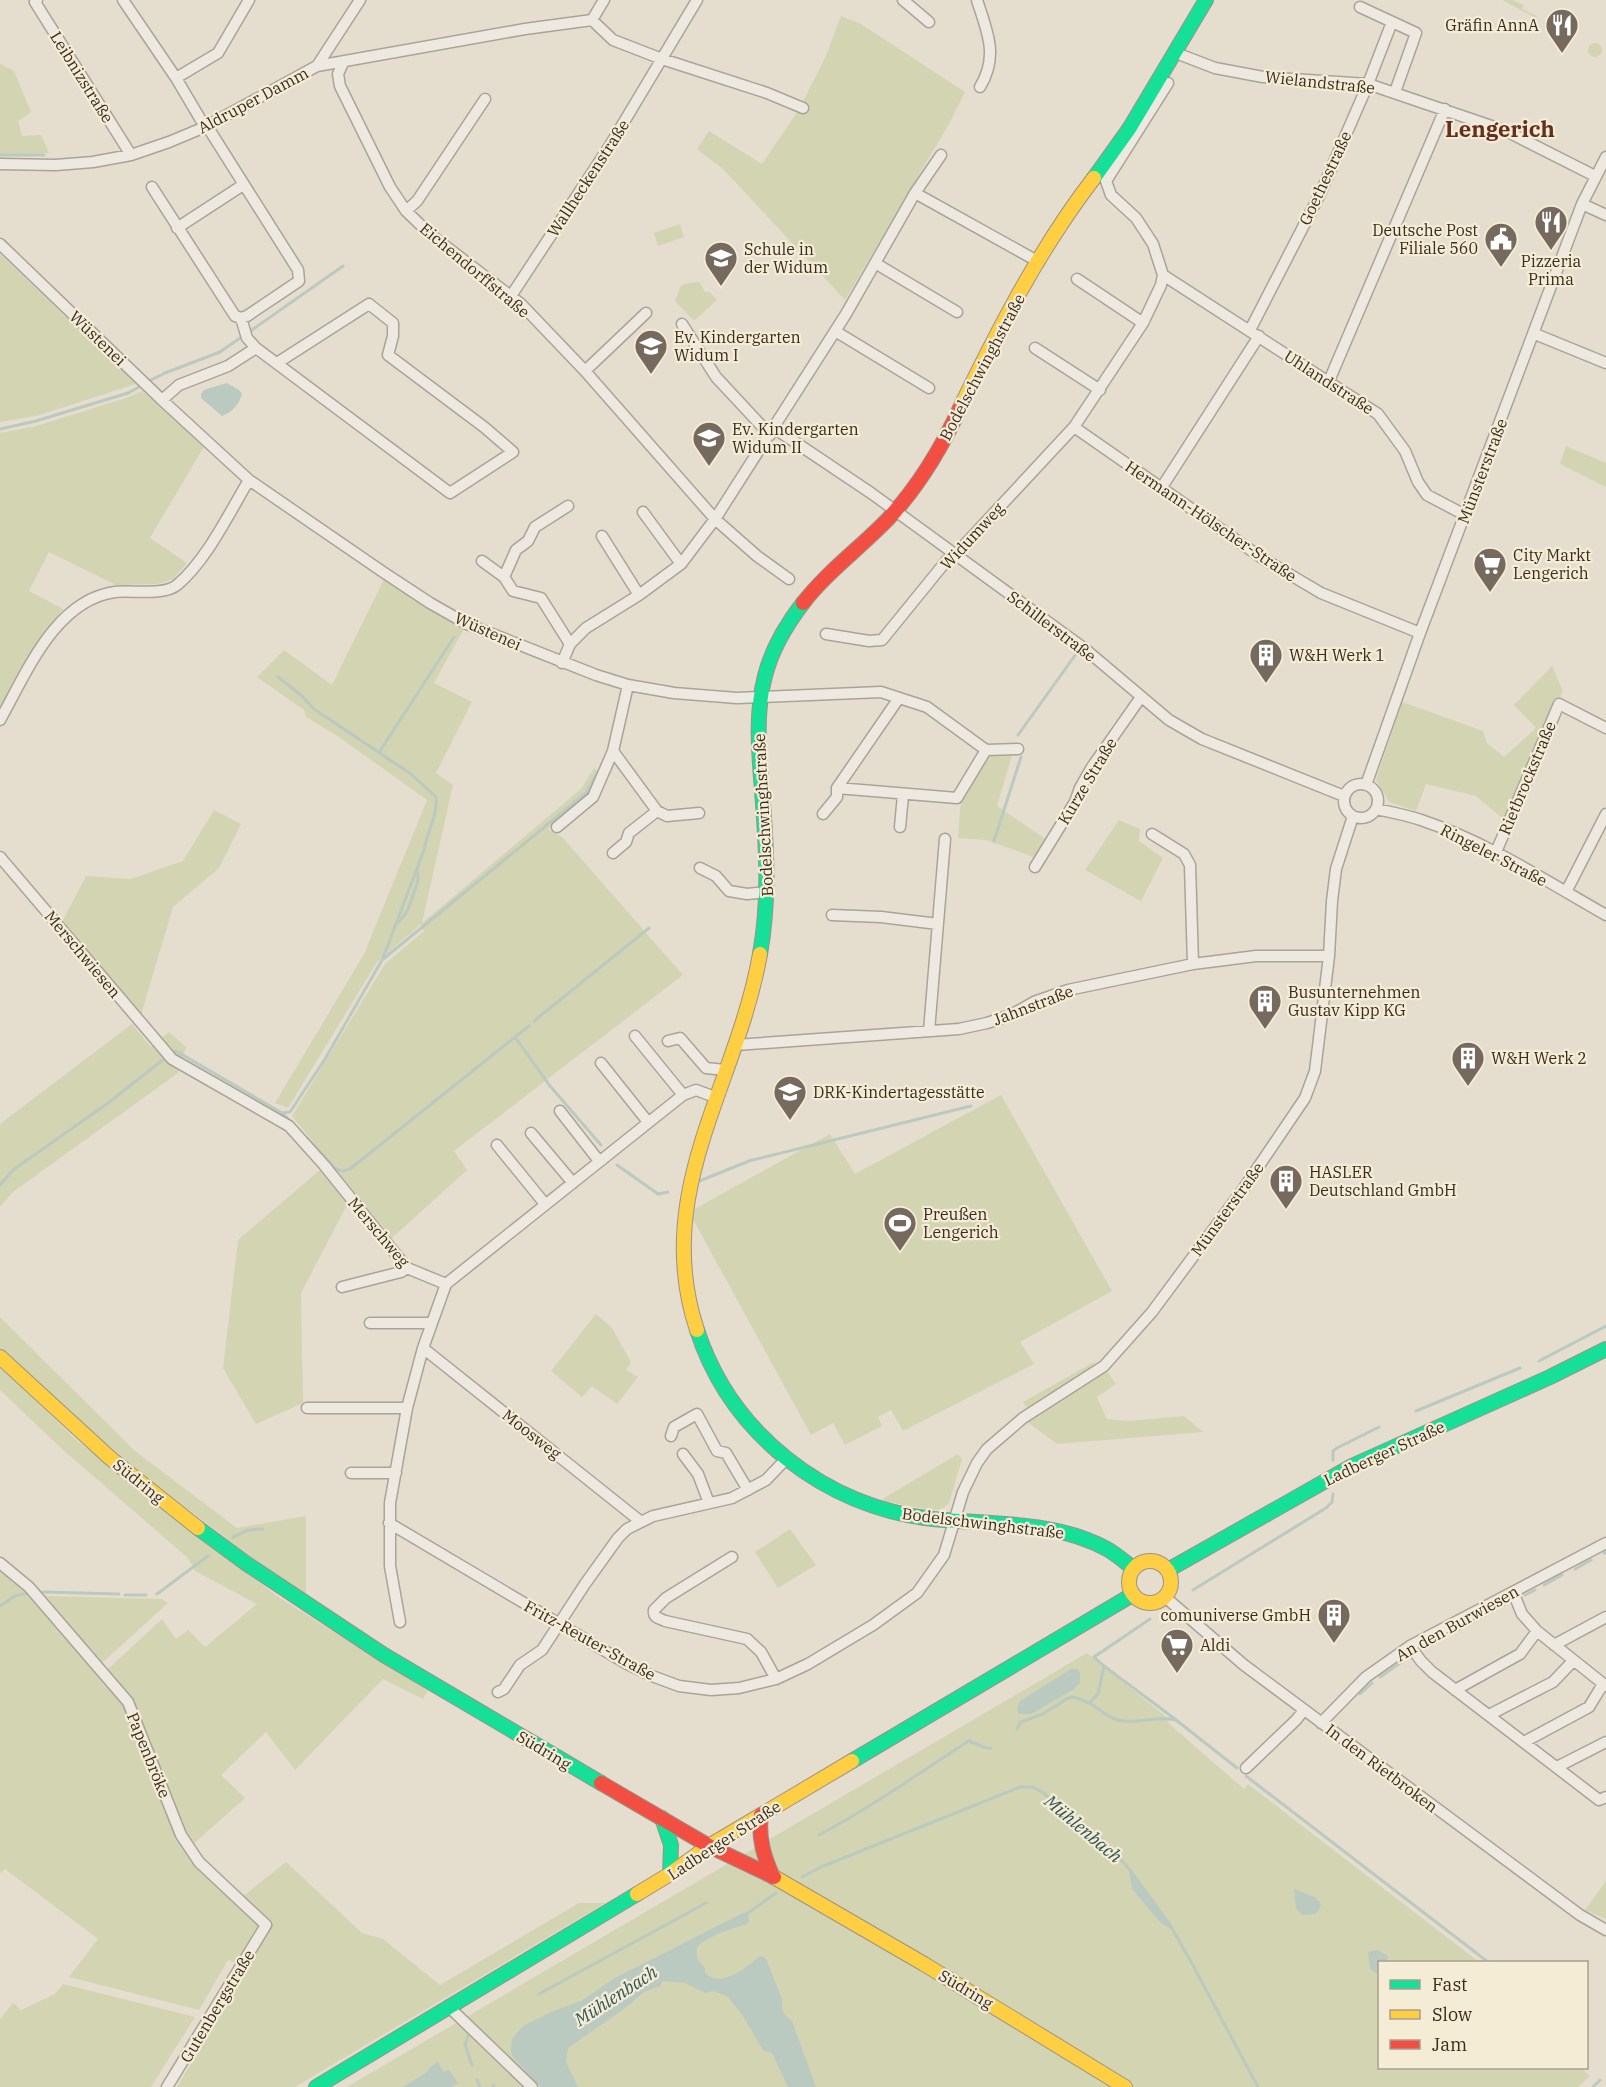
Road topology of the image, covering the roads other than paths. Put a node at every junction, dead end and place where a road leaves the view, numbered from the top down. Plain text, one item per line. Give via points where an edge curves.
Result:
1 (37, 0) edge
2 (123, 0) edge
3 (249, 0) edge
4 (360, 0) edge
5 (604, 0) edge
6 (697, 0) edge
7 (903, 0) edge
8 (977, 0) edge
9 (1206, 0) edge
10 (1360, 7) dead end
11 (592, 20) junction
12 (929, 22) dead end
13 (1392, 22) junction
14 (1176, 52) junction
15 (663, 59) junction
16 (343, 63) junction
17 (317, 66) junction
18 (176, 78) junction
19 (1168, 83) dead end
20 (1368, 84) junction
21 (980, 87) dead end
22 (1395, 92) junction
23 (485, 99) dead end
24 (803, 108) dead end
25 (1445, 109) junction
26 (206, 126) junction
27 (131, 155) junction
28 (941, 155) dead end
29 (1605, 159) edge
30 (0, 164) edge
31 (1595, 176) junction
32 (243, 185) junction
33 (152, 187) dead end
34 (915, 193) junction
35 (1582, 204) junction
36 (406, 211) junction
37 (1606, 215) edge
38 (177, 228) junction
39 (0, 244) edge
40 (1039, 262) junction
41 (875, 263) junction
42 (1163, 275) junction
43 (1077, 279) dead end
44 (511, 296) junction
45 (957, 312) dead end
46 (646, 313) dead end
47 (241, 318) junction
48 (1143, 323) junction
49 (682, 324) dead end
50 (835, 331) junction
51 (1254, 333) junction
52 (1534, 334) junction
53 (256, 348) junction
54 (1035, 348) dead end
55 (277, 363) junction
56 (1606, 363) edge
57 (585, 371) junction
58 (1329, 381) junction
59 (929, 388) dead end
60 (1100, 390) junction
61 (162, 400) junction
62 (1074, 427) junction
63 (772, 432) junction
64 (249, 480) junction
65 (1162, 487) junction
66 (568, 506) dead end
67 (896, 511) junction
68 (642, 512) dead end
69 (1465, 515) junction
70 (715, 519) junction
71 (602, 536) dead end
72 (955, 555) junction
73 (482, 561) dead end
74 (681, 564) junction
75 (504, 577) junction
76 (789, 579) dead end
77 (639, 595) junction
78 (1420, 633) junction
79 (826, 634) dead end
80 (570, 644) junction
81 (562, 663) junction
82 (628, 685) junction
83 (1141, 697) junction
84 (760, 698) junction
85 (899, 698) junction
86 (0, 720) edge
87 (1606, 728) edge
88 (1018, 749) dead end
89 (986, 750) junction
90 (613, 751) junction
91 (1366, 784) junction
92 (837, 788) junction
93 (903, 795) junction
94 (1344, 795) junction
95 (1376, 809) junction
96 (657, 810) junction
97 (699, 813) dead end
98 (824, 814) dead end
99 (1606, 814) edge
100 (1353, 816) junction
101 (557, 827) dead end
102 (900, 827) dead end
103 (1152, 834) dead end
104 (945, 839) dead end
105 (1496, 852) junction
106 (613, 853) dead end
107 (0, 857) edge
108 (1035, 867) dead end
109 (700, 868) dead end
110 (768, 892) junction
111 (1566, 892) junction
112 (832, 915) dead end
113 (1606, 915) edge
114 (938, 924) junction
115 (1329, 956) junction
116 (1192, 964) junction
117 (929, 1031) junction
118 (635, 1036) dead end
119 (668, 1041) dead end
120 (736, 1045) junction
121 (601, 1064) dead end
122 (725, 1070) junction
123 (683, 1095) junction
124 (715, 1097) junction
125 (560, 1111) dead end
126 (648, 1122) junction
127 (531, 1133) dead end
128 (497, 1145) dead end
129 (599, 1161) junction
130 (324, 1164) joint
131 (573, 1183) junction
132 (545, 1204) junction
133 (407, 1268) junction
134 (446, 1284) junction
135 (342, 1287) dead end
136 (370, 1323) dead end
137 (432, 1323) junction
138 (423, 1348) junction
139 (1606, 1348) edge
140 (0, 1357) edge
141 (307, 1408) dead end
142 (407, 1408) junction
143 (671, 1436) dead end
144 (683, 1454) dead end
145 (786, 1459) junction
146 (351, 1473) dead end
147 (396, 1473) junction
148 (748, 1491) junction
149 (709, 1503) junction
150 (955, 1520) junction
151 (640, 1521) junction
152 (389, 1523) junction
153 (1606, 1543) edge
154 (732, 1557) dead end
155 (0, 1563) edge
156 (1133, 1568) junction
157 (1168, 1570) junction
158 (1513, 1592) junction
159 (1132, 1595) junction
160 (1165, 1597) junction
161 (1606, 1617) edge
162 (400, 1622) dead end
163 (560, 1623) junction
164 (1537, 1631) junction
165 (1554, 1645) junction
166 (1410, 1646) junction
167 (1573, 1661) junction
168 (776, 1679) junction
169 (1603, 1681) edge
170 (1455, 1690) junction
171 (498, 1692) dead end
172 (1304, 1710) junction
173 (1489, 1715) junction
174 (1321, 1723) junction
175 (1524, 1742) junction
176 (1606, 1742) edge
177 (1557, 1767) junction
178 (1246, 1768) dead end
179 (1606, 1797) edge
180 (761, 1815) junction
181 (662, 1818) junction
182 (709, 1846) junction
183 (670, 1874) junction
184 (773, 1877) junction
185 (266, 1925) joint
186 (1606, 1930) edge
187 (449, 2007) junction
188 (167, 2087) edge
189 (316, 2087) edge
190 (532, 2087) edge
191 (1125, 2087) edge

1 - 27 street, Leibnizstraße
2 - 18 street
3 - 18 street via 218,52
4 - 17 street
5 - 11 street
6 - 15 street, Wallheckenstraße
7 - 12 street
8 - 21 street via 992,48 987,75
9 - 14 main road, Bodelschwinghstraße
10 - 13 street
11 - 15 street via 613,40
11 - 16 street, Aldruper Damm
13 - 20 street, Goethestraße
13 - 22 street via 1416,33
14 - 20 street, Wielandstraße via 1215,68 1263,77
14 - 40 main road, Bodelschwinghstraße
15 - 24 street
15 - 44 street, Wallheckenstraße
16 - 17 street, Aldruper Damm
16 - 36 street, Eichendorffstraße via 338,74 340,86
17 - 26 street, Aldruper Damm
18 - 26 street
19 - 42 street via 1106,182 1111,195 1136,218 1153,244
20 - 22 street, Wielandstraße
20 - 51 street, Goethestraße
22 - 25 street, Wielandstraße
23 - 36 street via 417,201
25 - 31 street, Wielandstraße via 1506,131
25 - 58 street
26 - 27 street, Aldruper Damm
26 - 32 street
27 - 30 street, Aldruper Damm via 56,165
28 - 34 street
29 - 31 street, Münsterstraße
31 - 35 street, Münsterstraße
32 - 38 street
32 - 47 street via 300,278
33 - 38 street
34 - 40 street
34 - 41 street
35 - 37 street
35 - 52 street, Münsterstraße
36 - 44 street, Eichendorffstraße
38 - 47 street via 235,316
39 - 61 street, Wüstenei
40 - 67 main road, Bodelschwinghstraße via 935,458
41 - 45 street
41 - 50 street
42 - 48 street, Widumweg
42 - 51 street, Uhlandstraße
43 - 48 street
44 - 57 street, Eichendorffstraße
46 - 57 street
47 - 53 street via 245,334
48 - 60 street, Widumweg
49 - 63 street, Schillerstraße via 716,377
50 - 59 street
50 - 63 street
51 - 58 street, Uhlandstraße
51 - 65 street, Goethestraße
52 - 56 street
52 - 69 street, Münsterstraße
53 - 55 street
53 - 61 street via 228,366 179,385
54 - 60 street
55 - 55 street via 369,304 393,323 388,355 513,452 450,493
57 - 70 street, Eichendorffstraße
58 - 69 street, Uhlandstraße via 1378,414 1405,451 1427,495
60 - 62 street, Widumweg
61 - 64 street, Wüstenei
62 - 65 street, Hermann-Hölscher-Straße
62 - 72 street, Widumweg
63 - 67 street, Schillerstraße
63 - 70 street
64 - 81 street, Wüstenei via 430,603 467,624
64 - 86 street via 201,558 176,587 114,592 72,611 43,644
65 - 78 street, Hermann-Hölscher-Straße via 1262,558 1321,593
66 - 75 street via 535,527 528,541 516,550
67 - 72 street, Schillerstraße
67 - 84 main road, Bodelschwinghstraße via 794,613 774,647
68 - 74 street
69 - 78 street, Münsterstraße
70 - 74 street
70 - 76 street, Eichendorffstraße
71 - 77 street
72 - 79 street, Widumweg via 882,640
72 - 83 street, Schillerstraße via 1085,649
73 - 75 street
74 - 77 street
75 - 80 street via 513,591 541,598
77 - 80 street via 593,623
78 - 91 street, Münsterstraße
80 - 81 street
81 - 82 street, Wüstenei
82 - 84 street, Wüstenei via 705,697
82 - 90 street
83 - 94 street, Schillerstraße via 1169,720 1202,739
83 - 108 street, Kurze Straße via 1092,767
84 - 85 street, Wüstenei via 881,692
84 - 110 main road, Bodelschwinghstraße
85 - 89 street, Wüstenei via 927,707
85 - 92 street
87 - 105 street, Rietbrockstraße via 1559,704
88 - 89 street
89 - 93 street via 957,798
90 - 96 street
90 - 101 street via 593,797
91 - 94 street via 1352,786
91 - 95 street via 1377,794
92 - 93 street
92 - 98 street via 837,797
93 - 102 street
94 - 100 street via 1345,808
95 - 100 street via 1366,817
95 - 105 street, Ringeler Straße via 1421,820
96 - 97 street via 667,816
96 - 106 street via 629,833 626,842
99 - 111 street
100 - 115 street, Münsterstraße via 1336,869
103 - 116 street via 1184,854 1190,865
104 - 114 street
105 - 111 street, Ringeler Straße
107 - 130 street, Merschwiesen via 168,1055 289,1126
109 - 110 street via 716,876 729,891
110 - 120 main road, Bodelschwinghstraße via 760,958
111 - 113 street, Ringeler Straße
112 - 114 street
114 - 117 street
115 - 116 street, Jahnstraße via 1256,956
115 - 150 street, Münsterstraße via 1315,1071 1305,1098 1159,1302 1104,1366 1023,1418 987,1449 963,1492
116 - 117 street, Jahnstraße via 1068,990 987,1023
117 - 120 street, Jahnstraße
118 - 123 street
119 - 122 street via 680,1038 706,1068
120 - 122 main road, Bodelschwinghstraße
121 - 126 street
122 - 124 main road, Bodelschwinghstraße
123 - 124 street via 696,1090
123 - 126 street
124 - 145 main road, Bodelschwinghstraße via 694,1159 683,1210 682,1262 688,1302 700,1343 716,1377 747,1421
125 - 129 street
126 - 129 street
127 - 131 street
128 - 132 street
129 - 131 street
130 - 133 street, Merschweg
131 - 132 street
132 - 134 street
133 - 134 street, Merschweg
133 - 135 street
134 - 137 street
136 - 137 street
137 - 138 street
138 - 142 street
138 - 151 street, Moosweg
139 - 157 main road, Ladberger Straße via 1564,1372 1327,1479
140 - 181 main road, Südring via 110,1458 247,1564 384,1655
141 - 142 street
142 - 147 street
143 - 148 street via 674,1428 697,1414 717,1451 726,1453
144 - 149 street via 698,1474
145 - 148 street
145 - 150 main road, Bodelschwinghstraße via 802,1472 856,1500 900,1514
146 - 147 street
147 - 152 street
148 - 149 street
149 - 151 street
150 - 156 main road, Bodelschwinghstraße via 1076,1534 1108,1548
150 - 168 street, Fritz-Reuter-Straße via 944,1555 917,1593 873,1625
151 - 163 street via 618,1538
152 - 162 street via 390,1566
152 - 163 street, Fritz-Reuter-Straße
153 - 158 street, An den Burwiesen
154 - 168 street via 666,1598 653,1614 665,1621 747,1639 761,1652
155 - 185 street, Papenbröke via 29,1587 128,1702 190,1850
156 - 157 main road via 1151,1560
156 - 159 main road via 1128,1584
157 - 160 main road via 1171,1584
158 - 164 street via 1522,1614
158 - 166 street, An den Burwiesen
159 - 160 main road via 1148,1604
159 - 180 main road, Ladberger Straße
160 - 172 street, In den Rietbroken
161 - 165 street
163 - 168 street, Fritz-Reuter-Straße via 627,1664 680,1686 729,1689
163 - 171 street via 542,1650 520,1665
164 - 165 street
164 - 170 street via 1520,1654
165 - 167 street
166 - 170 street via 1421,1661
166 - 174 street, An den Burwiesen via 1366,1677
167 - 169 street
167 - 173 street via 1553,1682
169 - 175 street via 1589,1707
170 - 173 street
172 - 174 street, In den Rietbroken
172 - 178 street
173 - 175 street
174 - 186 street, In den Rietbroken via 1580,1915
175 - 177 street
176 - 177 street
177 - 179 street via 1599,1800
180 - 182 main road, Ladberger Straße
180 - 184 main road via 759,1837
181 - 182 main road, Südring
181 - 183 main road via 672,1844
182 - 183 main road, Ladberger Straße
182 - 184 main road, Südring
183 - 187 main road, Ladberger Straße
184 - 191 main road, Südring
185 - 188 street, Gutenbergstraße
187 - 189 main road, Ladberger Straße
187 - 190 street

